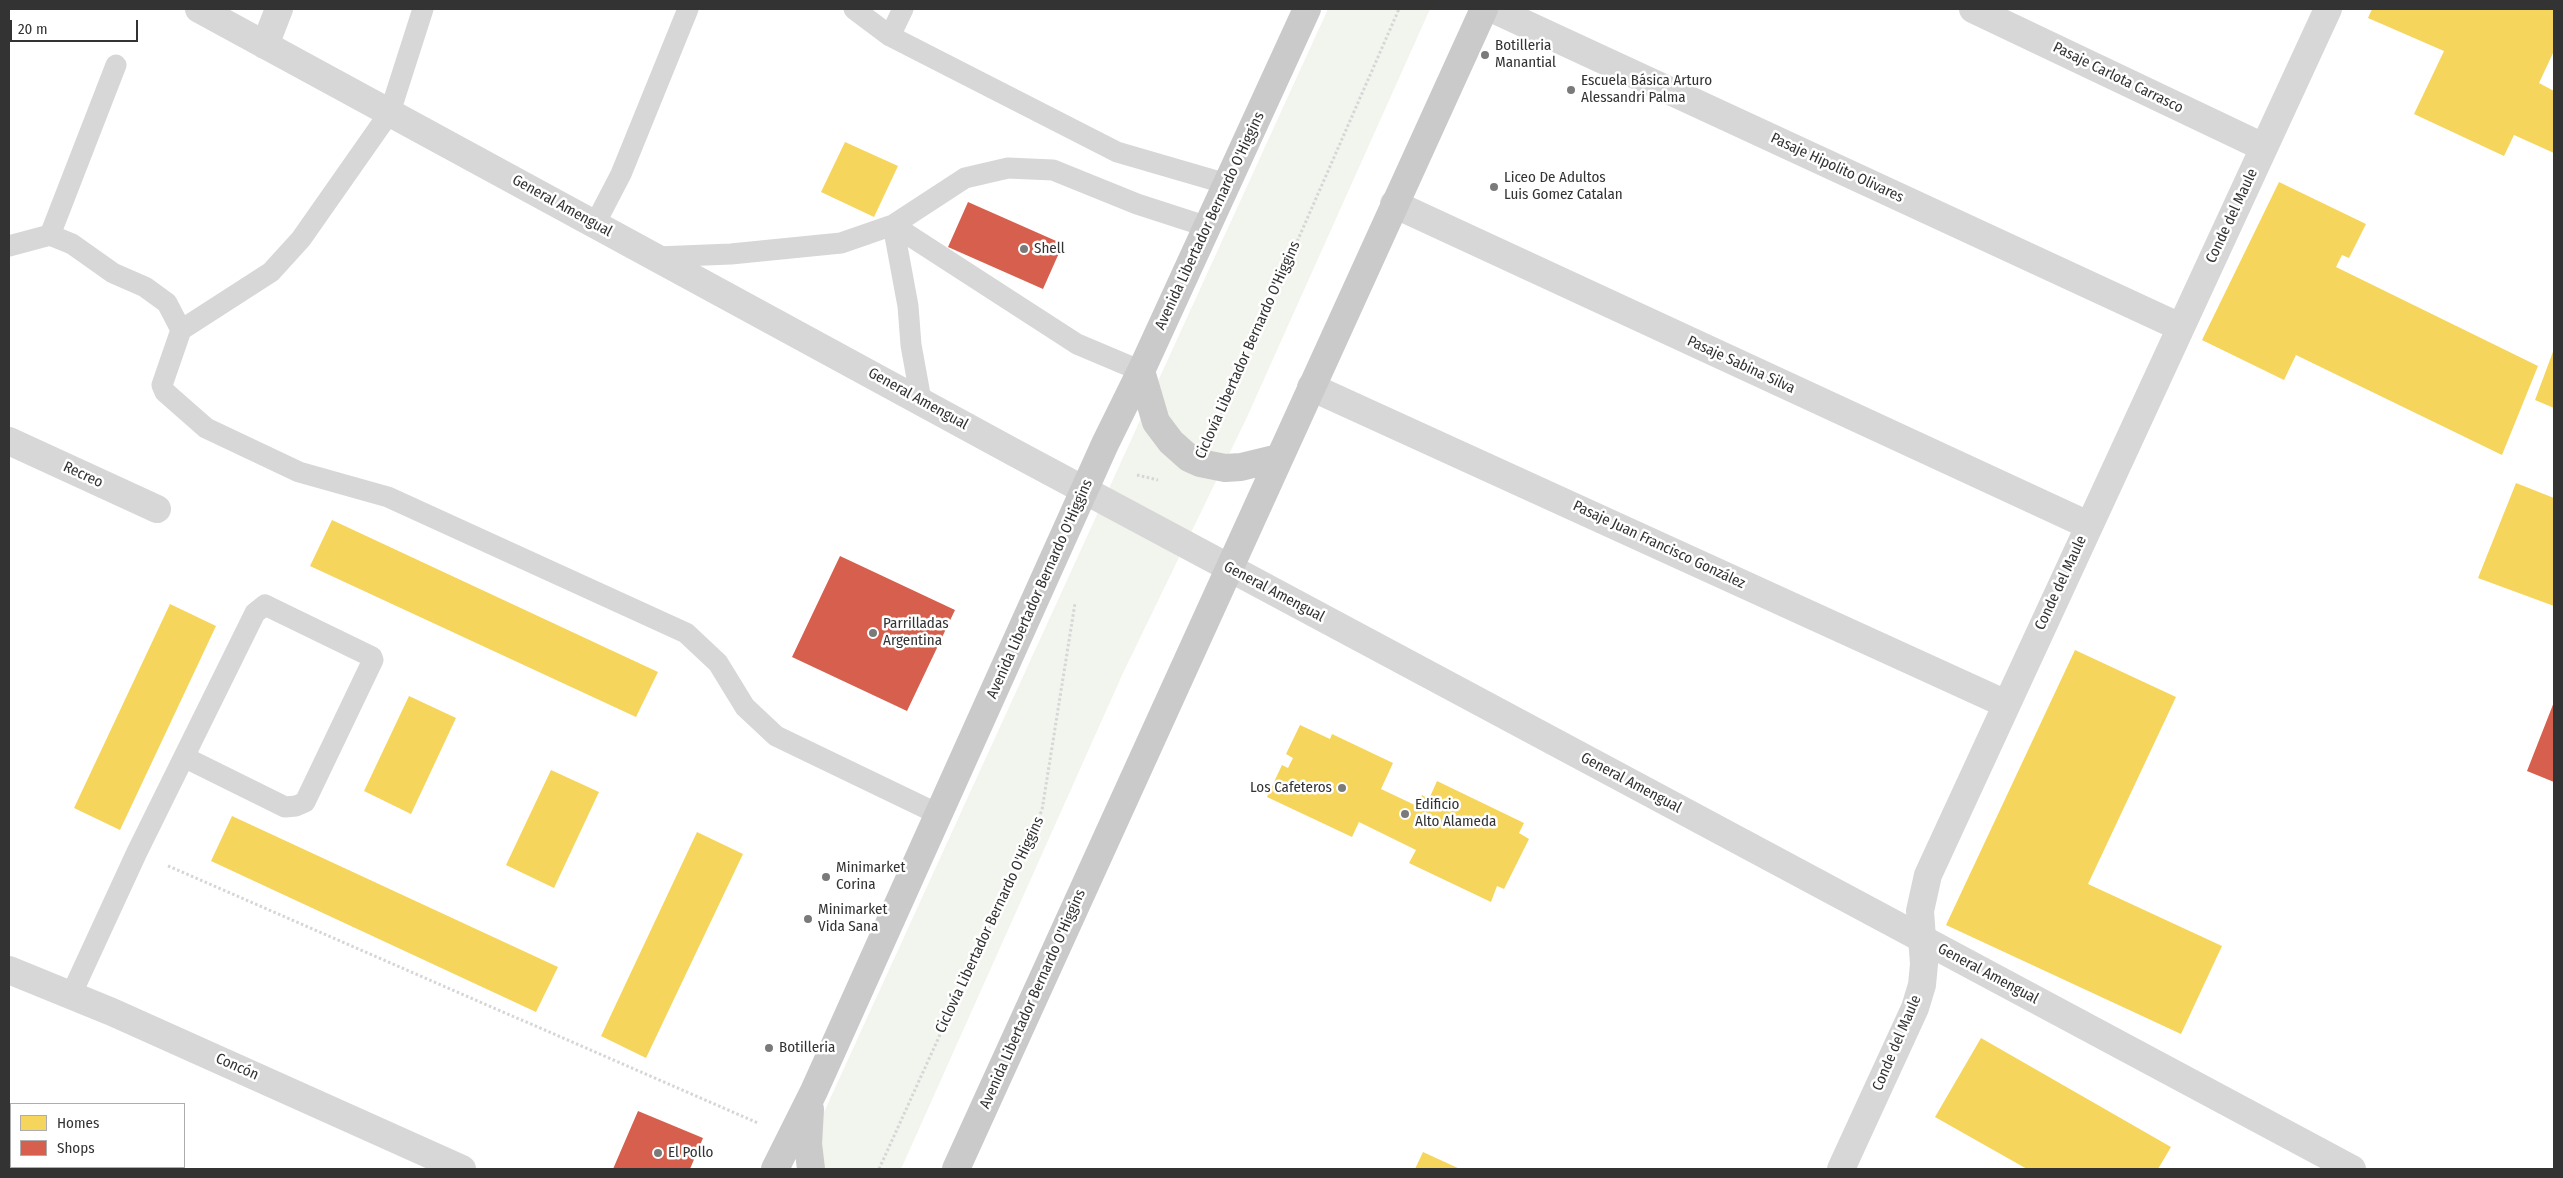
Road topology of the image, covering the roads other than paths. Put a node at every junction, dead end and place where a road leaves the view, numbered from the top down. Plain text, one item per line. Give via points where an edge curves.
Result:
1 (199, 9) edge
2 (279, 9) edge
3 (423, 9) edge
4 (688, 9) edge
5 (854, 9) edge
6 (903, 9) edge
7 (1307, 9) edge
8 (1484, 9) edge
9 (1493, 9) edge
10 (1973, 9) edge
11 (2328, 9) edge
12 (890, 36) junction
13 (265, 45) junction
14 (116, 65) dead end
15 (390, 112) junction
16 (2264, 148) junction
17 (1227, 184) junction
18 (1394, 204) junction
19 (595, 224) junction
20 (892, 226) junction
21 (1208, 227) junction
22 (50, 235) junction
23 (9, 246) edge
24 (657, 257) junction
25 (2180, 327) junction
26 (181, 330) junction
27 (1142, 371) junction
28 (1311, 387) junction
29 (921, 400) junction
30 (9, 441) edge
31 (1278, 458) junction
32 (1085, 490) junction
33 (157, 510) dead end
34 (2088, 525) junction
35 (1228, 567) junction
36 (2006, 704) junction
37 (186, 758) junction
38 (938, 814) junction
39 (1922, 938) junction
40 (9, 970) edge
41 (71, 995) junction
42 (814, 1091) junction
43 (462, 1169) edge
44 (775, 1169) edge
45 (811, 1169) edge
46 (956, 1169) edge
47 (1841, 1169) edge
48 (2352, 1169) edge

1 - 13 street, General Amengual
2 - 13 street
3 - 15 lane
4 - 19 lane via 621,174
5 - 12 lane
6 - 12 lane
7 - 17 main road, Avenida Libertador Bernardo O'Higgins
8 - 18 main road, Avenida Libertador Bernardo O'Higgins
9 - 25 street, Pasaje Hipolito Olivares
10 - 16 street, Pasaje Carlota Carrasco
11 - 16 street, Conde del Maule
12 - 17 lane via 1117,152
13 - 15 street, General Amengual
14 - 22 lane
15 - 19 street, General Amengual
15 - 26 lane via 301,239 271,272
16 - 25 street, Conde del Maule
17 - 21 main road, Avenida Libertador Bernardo O'Higgins
18 - 28 main road, Avenida Libertador Bernardo O'Higgins
18 - 34 street, Pasaje Sabina Silva
19 - 24 street, General Amengual
20 - 21 lane via 965,178 1008,168 1053,170 1137,204
20 - 24 lane via 841,243 730,254
20 - 27 lane via 1077,344
20 - 29 lane via 908,306
21 - 27 main road, Avenida Libertador Bernardo O'Higgins
22 - 23 lane
22 - 26 lane via 72,244 113,273 145,287 167,303
24 - 29 street, General Amengual
25 - 34 street, Conde del Maule
26 - 38 lane via 162,385 168,398 206,428 299,472 388,497 686,633 718,662 746,707 776,736
27 - 31 main road via 1151,409 1162,433 1179,449 1200,462 1225,468
27 - 32 main road, Avenida Libertador Bernardo O'Higgins
28 - 31 main road, Avenida Libertador Bernardo O'Higgins
28 - 36 street, Pasaje Juan Francisco González
29 - 32 street, General Amengual
30 - 33 street, Recreo
31 - 35 main road, Avenida Libertador Bernardo O'Higgins
32 - 35 street, General Amengual
32 - 38 main road, Avenida Libertador Bernardo O'Higgins
34 - 36 street, Conde del Maule
35 - 39 street, General Amengual
35 - 46 main road, Avenida Libertador Bernardo O'Higgins
36 - 39 street, Conde del Maule via 1928,875 1920,911
37 - 37 lane via 256,614 264,605 372,656 305,802 285,806
37 - 41 lane via 137,852
38 - 42 main road, Avenida Libertador Bernardo O'Higgins
39 - 47 street, Conde del Maule via 1923,971 1915,1008
39 - 48 street, General Amengual
40 - 41 street, Concón
41 - 43 street, Concón
42 - 44 main road, Avenida Libertador Bernardo O'Higgins
42 - 45 main road via 809,1117

